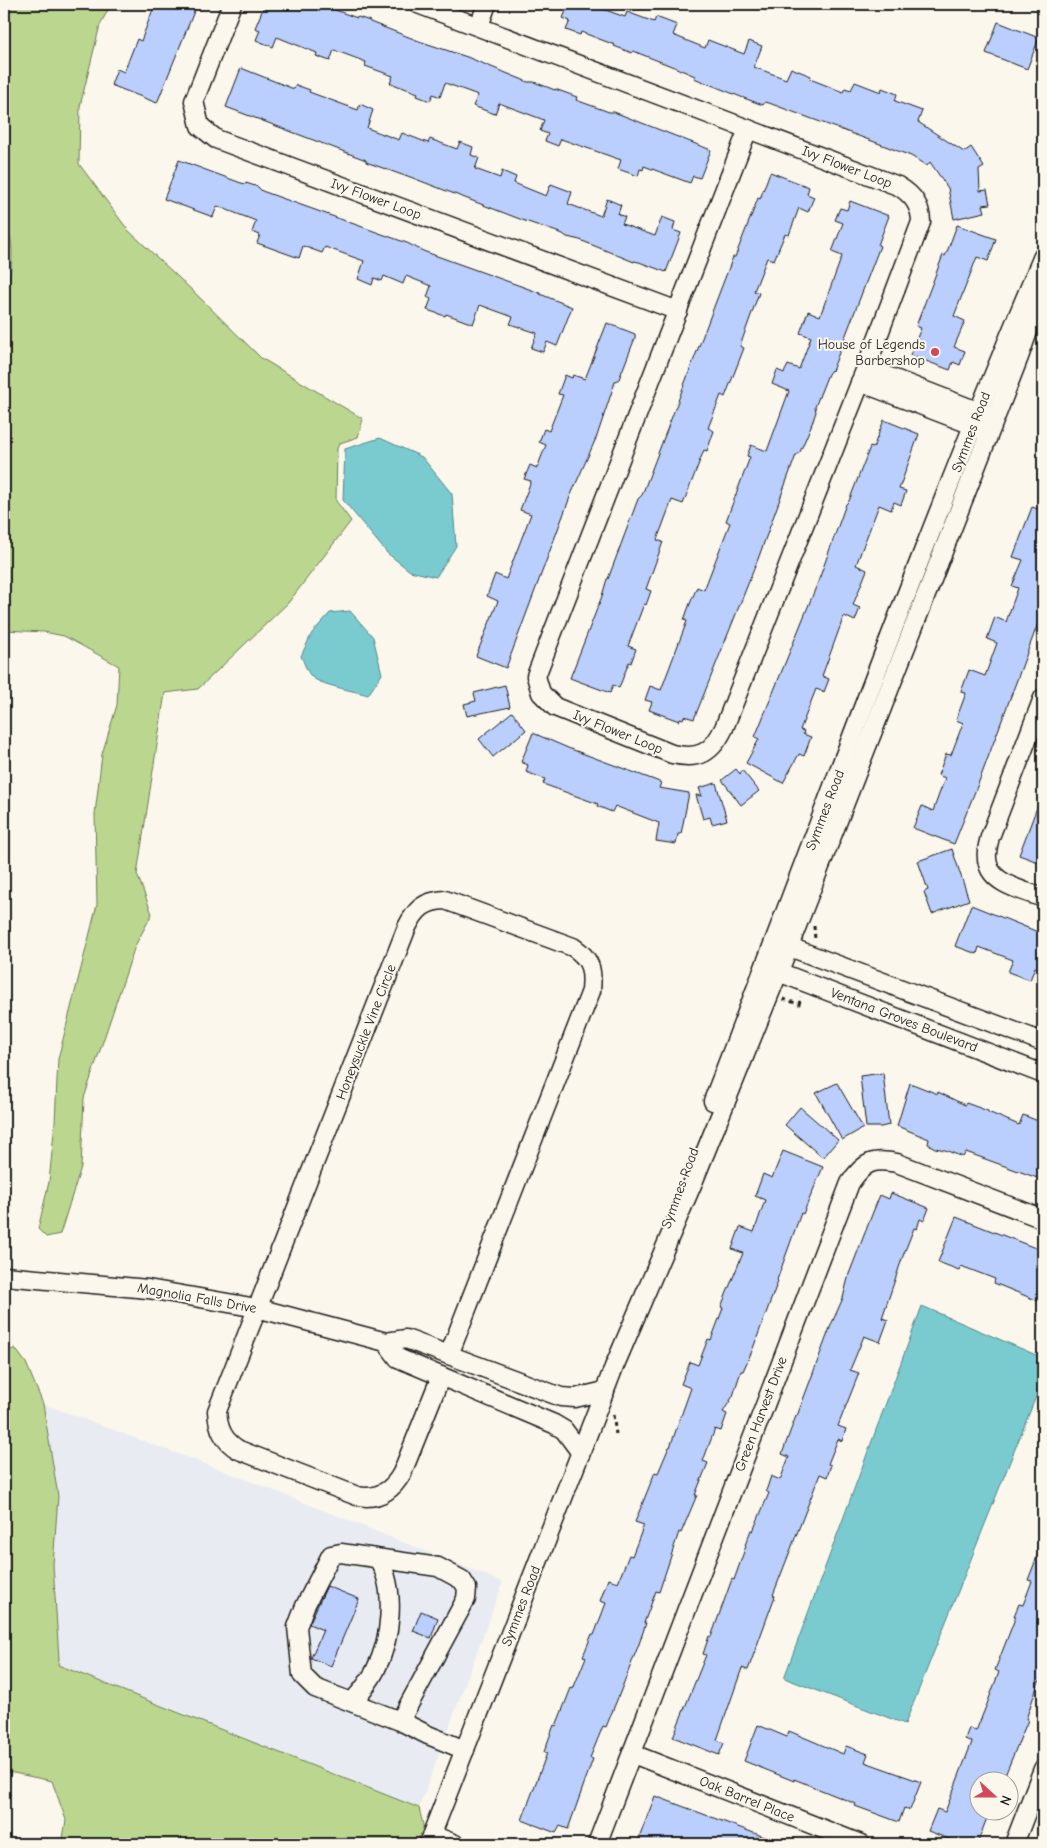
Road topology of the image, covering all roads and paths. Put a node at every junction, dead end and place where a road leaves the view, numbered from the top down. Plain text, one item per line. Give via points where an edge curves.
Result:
1 (232, 4) edge
2 (418, 4) edge
3 (487, 4) edge
4 (479, 26) junction
5 (748, 129) junction
6 (1043, 256) edge
7 (1043, 289) edge
8 (678, 311) junction
9 (863, 375) junction
10 (984, 422) junction
11 (1043, 698) edge
12 (1043, 898) edge
13 (782, 944) junction
14 (771, 970) junction
15 (1043, 1042) edge
16 (1043, 1074) edge
17 (1043, 1219) edge
18 (4, 1276) edge
19 (257, 1308) junction
20 (386, 1342) junction
21 (449, 1355) junction
22 (441, 1376) junction
23 (605, 1392) junction
24 (581, 1453) junction
25 (378, 1559) junction
26 (352, 1702) junction
27 (400, 1721) junction
28 (465, 1750) junction
29 (633, 1754) junction
30 (1043, 1769) edge
31 (430, 1840) edge
32 (455, 1844) edge
33 (597, 1844) edge
34 (861, 1844) edge
35 (1014, 1844) edge

1 - 8 street, Ivy Flower Loop via 194,101 200,126 216,139
2 - 4 street, Ivy Flower Loop
3 - 4 street
4 - 5 street, Ivy Flower Loop
5 - 8 street, Ivy Flower Loop
5 - 9 street, Ivy Flower Loop via 898,186 918,206 921,215 919,229
6 - 10 street, Symmes Road
7 - 10 street, Symmes Road
8 - 9 street, Ivy Flower Loop via 536,676 541,692 555,707 672,754 704,753 719,739
9 - 10 street
10 - 13 street, Symmes Road via 888,643
11 - 12 street via 990,837 987,853 988,865 994,876 1010,886
13 - 14 street, Symmes Road
13 - 15 street, Ventana Groves Boulevard
14 - 16 street, Ventana Groves Boulevard
14 - 23 street, Symmes Road via 685,1172
17 - 29 street, Green Harvest Drive via 897,1163 869,1162 858,1171 843,1201
18 - 19 street, Magnolia Falls Drive via 148,1289
19 - 20 street, Magnolia Falls Drive
19 - 21 street, Honeysuckle Vine Circle via 413,914 433,901 455,902 573,947 582,953 593,975 590,991
19 - 22 street, Honeysuckle Vine Circle via 217,1410 223,1436 239,1450 357,1496 378,1496 397,1482
20 - 21 street, Magnolia Falls Drive via 406,1339
20 - 22 street via 398,1358
21 - 23 street, Magnolia Falls Drive via 561,1397 575,1398
22 - 24 street via 554,1424 564,1430
23 - 24 street, Symmes Road
24 - 28 street, Symmes Road
25 - 26 street via 385,1569 389,1591 385,1644 375,1673
25 - 26 street via 341,1553 331,1555 297,1626 302,1675 315,1688
25 - 27 street via 438,1567 462,1580 467,1588 466,1599
26 - 27 street
27 - 28 street
28 - 31 street, Symmes Road
29 - 33 street, Green Harvest Drive
29 - 34 street, Oak Barrel Place
30 - 35 street
31 - 32 street

